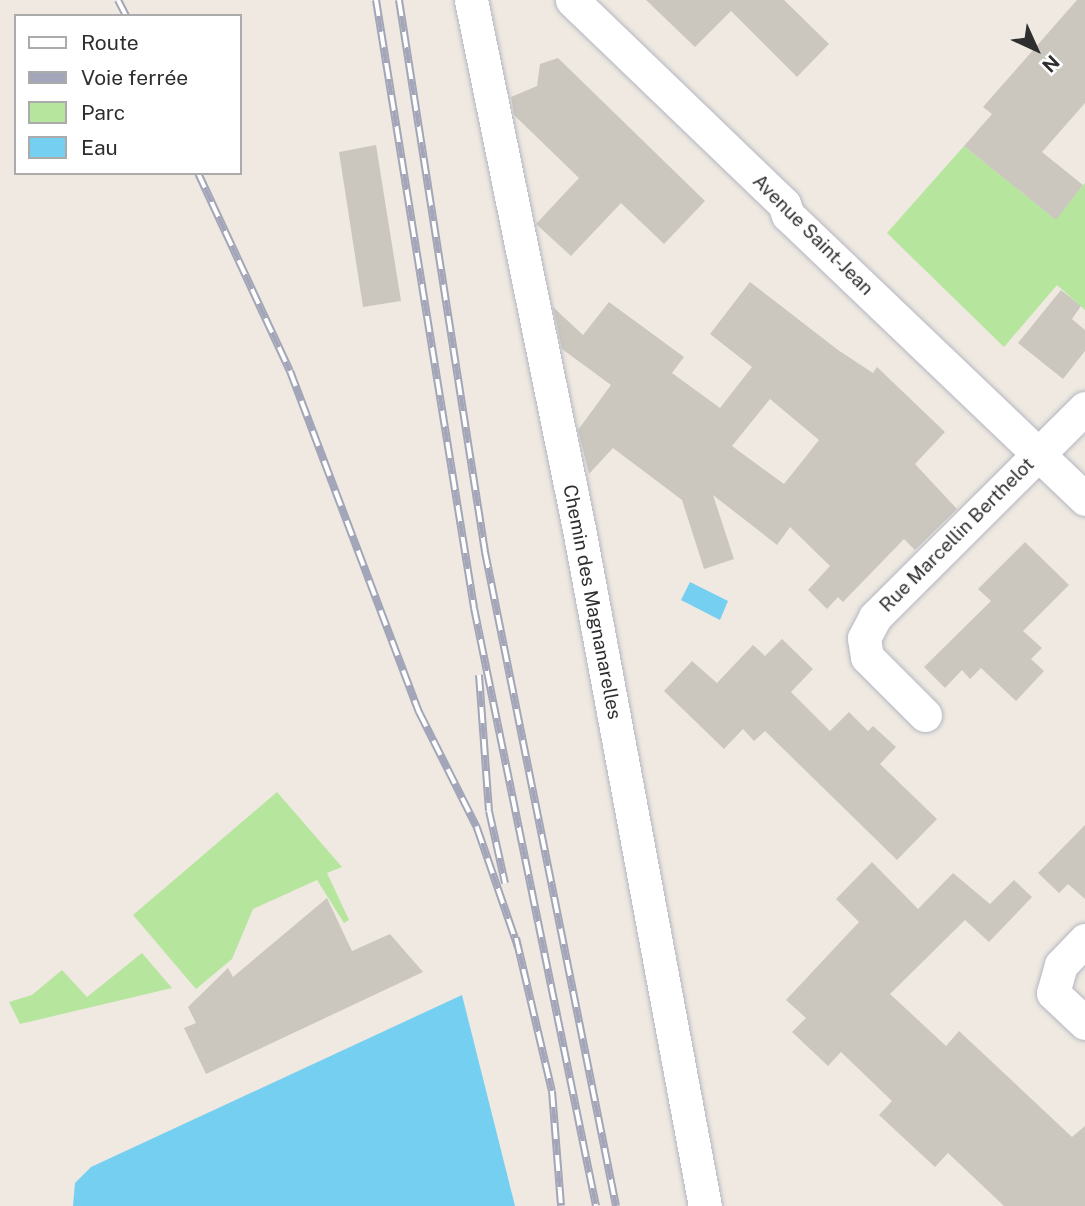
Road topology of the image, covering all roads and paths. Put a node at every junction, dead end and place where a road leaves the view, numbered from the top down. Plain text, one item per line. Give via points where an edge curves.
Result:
1 (471, 0) edge
2 (572, 0) edge
3 (1085, 408) edge
4 (1039, 453) junction
5 (1085, 499) edge
6 (925, 715) dead end
7 (1085, 940) edge
8 (1085, 1023) edge
9 (705, 1206) edge

1 - 9 street, Chemin des Magnanarelles via 579,529
2 - 4 street, Avenue Saint-Jean via 784,204 788,215
3 - 4 street, Rue Marcellin Berthelot
4 - 5 street, Avenue Saint-Jean
4 - 6 street, Rue Marcellin Berthelot via 875,617 864,638 867,657
7 - 8 street via 1061,965 1053,993

